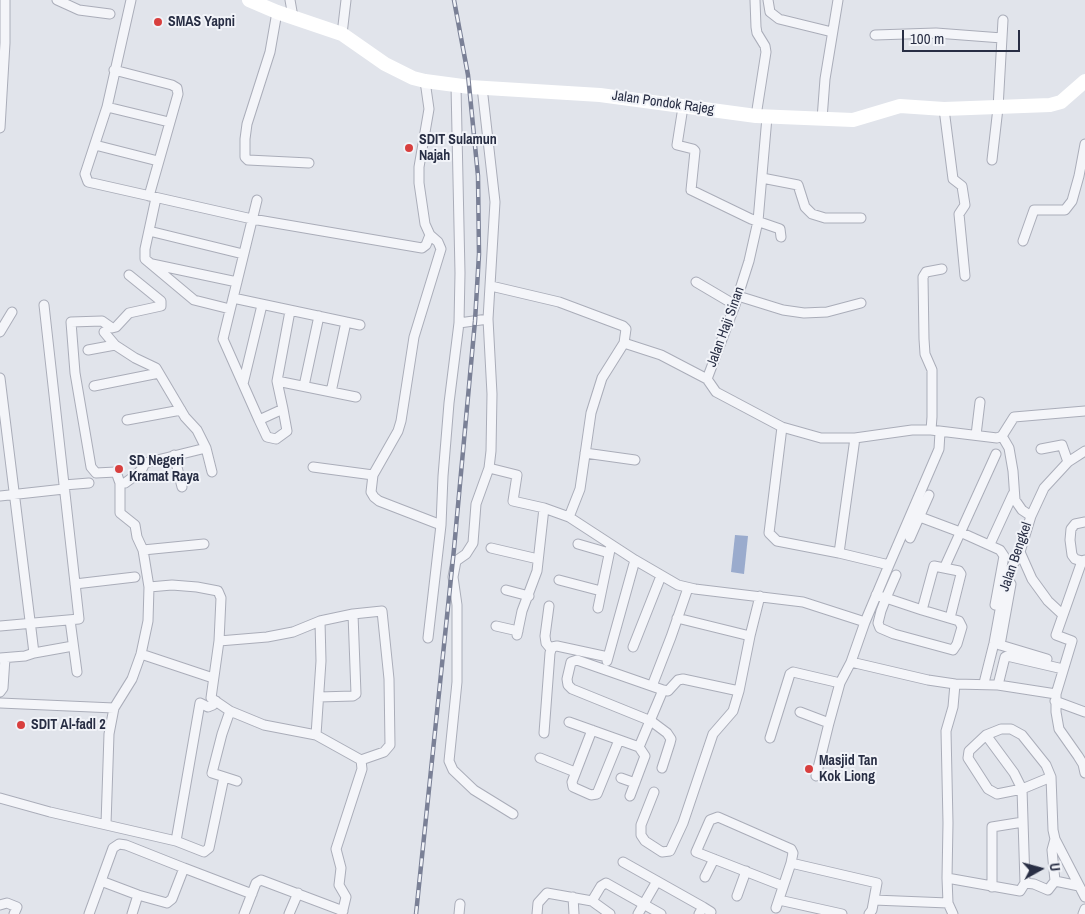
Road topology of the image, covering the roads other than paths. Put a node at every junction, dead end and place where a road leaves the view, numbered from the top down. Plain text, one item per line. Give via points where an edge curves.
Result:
1 (5, 0) edge
2 (57, 0) edge
3 (131, 0) edge
4 (249, 0) edge
5 (290, 0) edge
6 (346, 0) edge
7 (755, 0) edge
8 (768, 0) edge
9 (838, 0) edge
10 (277, 12) junction
11 (110, 14) dead end
12 (293, 17) junction
13 (1003, 20) dead end
14 (832, 32) junction
15 (342, 34) junction
16 (875, 35) dead end
17 (1002, 38) junction
18 (114, 70) junction
19 (426, 81) junction
20 (1085, 81) edge
21 (456, 86) junction
22 (482, 87) junction
23 (683, 106) junction
24 (107, 107) junction
25 (998, 108) junction
26 (944, 109) junction
27 (762, 117) junction
28 (822, 119) junction
29 (170, 122) junction
30 (0, 128) edge
31 (1085, 144) edge
32 (95, 145) junction
33 (992, 160) dead end
34 (158, 161) junction
35 (309, 163) dead end
36 (762, 178) junction
37 (153, 197) junction
38 (257, 200) dead end
39 (860, 218) dead end
40 (252, 219) junction
41 (758, 221) junction
42 (149, 231) junction
43 (430, 235) junction
44 (781, 237) dead end
45 (1023, 240) dead end
46 (243, 254) junction
47 (149, 263) junction
48 (942, 270) dead end
49 (129, 275) dead end
50 (965, 276) dead end
51 (237, 282) junction
52 (696, 282) dead end
53 (491, 286) junction
54 (233, 298) junction
55 (736, 300) junction
56 (861, 303) dead end
57 (44, 305) dead end
58 (262, 305) junction
59 (230, 309) junction
60 (290, 311) junction
61 (12, 312) dead end
62 (319, 316) junction
63 (488, 319) junction
64 (346, 322) junction
65 (459, 323) junction
66 (360, 325) dead end
67 (0, 332) edge
68 (104, 332) dead end
69 (624, 344) junction
70 (115, 345) junction
71 (88, 350) dead end
72 (159, 373) junction
73 (0, 378) edge
74 (707, 379) junction
75 (276, 381) junction
76 (243, 384) junction
77 (94, 386) dead end
78 (304, 386) junction
79 (331, 392) junction
80 (356, 397) dead end
81 (980, 402) dead end
82 (283, 409) junction
83 (181, 410) junction
84 (1085, 412) edge
85 (127, 420) dead end
86 (258, 420) junction
87 (782, 427) junction
88 (935, 431) junction
89 (976, 435) junction
90 (1002, 436) junction
91 (855, 438) junction
92 (206, 448) junction
93 (1041, 448) dead end
94 (1085, 451) edge
95 (585, 453) junction
96 (996, 454) dead end
97 (174, 455) junction
98 (635, 460) dead end
99 (1068, 462) junction
100 (313, 467) dead end
101 (489, 468) junction
102 (212, 472) dead end
103 (374, 475) junction
104 (89, 483) dead end
105 (120, 483) junction
106 (64, 487) junction
107 (182, 487) dead end
108 (14, 494) junction
109 (1013, 494) dead end
110 (929, 495) dead end
111 (0, 496) edge
112 (544, 508) junction
113 (915, 516) junction
114 (1030, 516) junction
115 (569, 517) junction
116 (1085, 522) edge
117 (441, 525) junction
118 (960, 532) junction
119 (910, 538) dead end
120 (204, 544) dead end
121 (578, 544) dead end
122 (990, 544) junction
123 (492, 548) dead end
124 (610, 549) junction
125 (143, 550) junction
126 (1020, 552) junction
127 (840, 553) junction
128 (538, 559) junction
129 (635, 560) junction
130 (1084, 561) edge
131 (946, 564) dead end
132 (889, 565) junction
133 (896, 574) dead end
134 (661, 576) junction
135 (135, 577) dead end
136 (559, 580) dead end
137 (75, 584) junction
138 (149, 587) junction
139 (688, 588) junction
140 (506, 590) dead end
141 (601, 591) junction
142 (529, 596) junction
143 (760, 596) junction
144 (881, 597) junction
145 (549, 606) dead end
146 (598, 608) dead end
147 (922, 610) junction
148 (353, 614) junction
149 (994, 614) dead end
150 (1063, 614) junction
151 (678, 618) junction
152 (950, 618) junction
153 (70, 620) junction
154 (320, 621) junction
155 (865, 622) junction
156 (31, 623) junction
157 (0, 626) edge
158 (496, 626) dead end
159 (750, 636) junction
160 (428, 638) dead end
161 (219, 641) junction
162 (997, 644) junction
163 (73, 646) junction
164 (633, 647) dead end
165 (551, 649) junction
166 (34, 652) junction
167 (141, 654) junction
168 (2, 658) edge
169 (608, 658) junction
170 (1047, 659) dead end
171 (851, 662) junction
172 (605, 668) junction
173 (1062, 669) junction
174 (76, 672) dead end
175 (213, 678) junction
176 (840, 683) junction
177 (984, 683) junction
178 (955, 684) junction
179 (998, 685) junction
180 (652, 686) junction
181 (663, 690) junction
182 (739, 691) junction
183 (0, 692) edge
184 (319, 697) junction
185 (1056, 698) junction
186 (216, 701) junction
187 (0, 703) edge
188 (114, 708) junction
189 (230, 711) junction
190 (800, 712) dead end
191 (1085, 712) edge
192 (651, 721) junction
193 (569, 722) dead end
194 (829, 723) junction
195 (322, 725) dead end
196 (592, 730) junction
197 (544, 733) dead end
198 (986, 735) junction
199 (318, 737) junction
200 (770, 738) dead end
201 (620, 740) junction
202 (639, 747) junction
203 (540, 758) dead end
204 (361, 760) junction
205 (1084, 767) edge
206 (662, 768) dead end
207 (576, 772) junction
208 (816, 776) dead end
209 (1051, 776) junction
210 (224, 777) junction
211 (621, 778) dead end
212 (237, 781) dead end
213 (635, 783) junction
214 (1022, 789) junction
215 (654, 792) dead end
216 (630, 796) dead end
217 (0, 798) edge
218 (514, 814) dead end
219 (1023, 822) junction
220 (106, 824) junction
221 (1056, 839) junction
222 (176, 841) junction
223 (714, 859) junction
224 (623, 862) dead end
225 (791, 863) junction
226 (184, 868) junction
227 (746, 871) junction
228 (705, 878) dead end
229 (947, 878) junction
230 (101, 881) junction
231 (657, 881) junction
232 (1055, 881) junction
233 (1025, 883) junction
234 (783, 886) junction
235 (1079, 886) junction
236 (992, 887) junction
237 (298, 893) junction
238 (252, 894) junction
239 (138, 895) junction
240 (737, 896) dead end
241 (573, 897) junction
242 (1085, 897) edge
243 (874, 900) junction
244 (592, 901) junction
245 (948, 903) junction
246 (460, 904) dead end
247 (644, 904) junction
248 (0, 906) edge
249 (1085, 909) edge
250 (704, 911) edge
251 (339, 912) edge
252 (605, 913) edge
253 (14, 914) edge
254 (89, 914) edge
255 (132, 914) edge
256 (244, 914) edge
257 (289, 914) edge
258 (459, 914) edge
259 (537, 914) edge
260 (574, 914) edge
261 (638, 914) edge
262 (661, 914) edge
263 (842, 914) edge
264 (869, 914) edge
265 (953, 914) edge
266 (1083, 914) edge

1 - 30 street
2 - 11 street via 79,10
3 - 18 street
4 - 10 main road, Jalan Pondok Rajeg
5 - 12 street
6 - 15 street
7 - 27 street, Jalan Haji Sinan via 757,33 766,46
8 - 14 street via 770,12 779,19
9 - 14 street
10 - 12 main road, Jalan Pondok Rajeg
10 - 35 street via 270,52 247,124 245,157 248,160
12 - 15 main road, Jalan Pondok Rajeg
13 - 17 street
14 - 28 street
15 - 19 main road, Jalan Pondok Rajeg via 385,64
16 - 17 street
17 - 25 street
18 - 24 street
18 - 29 street via 177,88
19 - 21 main road, Jalan Pondok Rajeg
19 - 43 street via 429,109 419,183 425,224
20 - 25 main road, Jalan Pondok Rajeg via 1061,102
21 - 22 main road, Jalan Pondok Rajeg
21 - 65 street
22 - 23 main road, Jalan Pondok Rajeg via 600,94
22 - 53 street via 495,202
23 - 27 main road, Jalan Pondok Rajeg
23 - 41 street via 677,145 695,151 691,190
24 - 29 street
24 - 32 street
25 - 26 main road, Jalan Pondok Rajeg
25 - 33 street
26 - 28 main road, Jalan Pondok Rajeg via 900,106 853,120
26 - 50 street via 953,179 962,186 965,205 960,214
27 - 28 main road, Jalan Pondok Rajeg
27 - 36 street, Jalan Haji Sinan
29 - 34 street
31 - 45 street via 1072,201 1065,210 1034,210
32 - 34 street
32 - 37 street via 85,174 88,182
34 - 37 street
36 - 39 street via 798,185 805,207 812,214 826,218
36 - 41 street, Jalan Haji Sinan
37 - 40 street
37 - 42 street
38 - 40 street
40 - 43 street via 422,248
40 - 46 street
41 - 44 street via 780,229
41 - 55 street, Jalan Haji Sinan
42 - 46 street
42 - 47 street via 145,249 145,259
43 - 103 street via 441,249 414,337 401,421
46 - 51 street
47 - 51 street
47 - 59 street via 194,300
48 - 88 street via 926,272 923,277 925,354 932,370
49 - 105 street via 161,301 161,306 129,313 112,328 102,321 71,322 75,373 91,467 96,473 116,472
51 - 54 street
52 - 55 street
53 - 63 street
53 - 69 street via 559,302 623,326 626,329
54 - 58 street
54 - 59 street
55 - 56 street via 804,313 827,312
55 - 74 street, Jalan Haji Sinan
57 - 106 street
58 - 60 street
58 - 76 street
59 - 76 street via 223,339
60 - 62 street
60 - 75 street
61 - 67 street
62 - 64 street
62 - 78 street
63 - 65 street
63 - 101 street via 492,394
64 - 66 street
64 - 79 street
65 - 117 street via 448,403
68 - 70 street
69 - 74 street via 661,355
69 - 95 street via 602,378 591,413
70 - 71 street
70 - 72 street via 156,368
72 - 77 street
72 - 83 street
73 - 108 street
74 - 87 street, Jalan Haji Sinan via 716,392
75 - 78 street
75 - 82 street
76 - 86 street
78 - 79 street
79 - 80 street
81 - 89 street
82 - 86 street
82 - 86 street via 287,431 276,439 267,437
83 - 85 street
83 - 92 street via 198,430
84 - 90 street via 1014,417
87 - 91 street, Jalan Haji Sinan via 821,438
87 - 127 street via 769,533 778,541
88 - 89 street, Jalan Haji Sinan
88 - 91 street, Jalan Haji Sinan via 912,430
88 - 113 street via 939,449
89 - 90 street, Jalan Haji Sinan
90 - 114 street via 1009,448 1015,500
91 - 127 street
92 - 97 street
92 - 102 street
93 - 99 street via 1062,445
94 - 99 street, Jalan Bengkel
95 - 98 street
95 - 115 street via 580,489
96 - 118 street
97 - 105 street via 145,463 136,475
97 - 107 street
99 - 114 street, Jalan Bengkel via 1044,488
100 - 103 street
101 - 112 street via 517,475 513,501
101 - 218 street via 476,504 473,543 456,561 453,577 457,604 457,682 449,761 453,770 474,790
103 - 117 street via 371,492 378,501
104 - 106 street
105 - 125 street via 120,513 135,524
106 - 108 street
106 - 137 street
108 - 111 street
108 - 156 street
109 - 122 street
110 - 113 street
112 - 115 street
112 - 128 street
113 - 118 street
113 - 119 street
113 - 132 street
114 - 126 street, Jalan Bengkel
115 - 124 street
116 - 130 street via 1070,529 1072,555
117 - 160 street
118 - 122 street
118 - 131 street
120 - 125 street
121 - 124 street
122 - 149 street via 1004,556
123 - 128 street
124 - 129 street
124 - 141 street
125 - 138 street
126 - 150 street via 1032,579 1048,601
126 - 162 street, Jalan Bengkel via 1006,576
127 - 132 street
128 - 142 street
129 - 134 street
129 - 169 street
130 - 150 street
132 - 144 street
133 - 144 street
134 - 139 street
134 - 164 street
135 - 137 street
136 - 141 street
137 - 153 street via 79,619
138 - 161 street via 197,586 218,591 221,598
138 - 167 street via 148,621
139 - 143 street
139 - 151 street
140 - 142 street
141 - 146 street
142 - 158 street via 518,633
143 - 155 street via 803,602
143 - 159 street
144 - 147 street
144 - 152 street via 880,628 952,650 962,626
144 - 155 street
145 - 165 street via 545,636
147 - 152 street
147 - 152 street via 933,567 959,571 961,574
148 - 154 street
148 - 184 street via 356,694
148 - 204 street via 381,610 389,679 390,745 384,752
150 - 173 street via 1056,635 1072,642
151 - 159 street
151 - 180 street
153 - 156 street
153 - 163 street
154 - 161 street via 293,632
154 - 184 street
155 - 171 street
156 - 157 street
156 - 166 street
159 - 182 street
161 - 175 street
162 - 170 street
162 - 177 street, Jalan Bengkel
163 - 166 street
163 - 174 street
165 - 169 street via 557,646
165 - 197 street
166 - 168 street
167 - 175 street
167 - 188 street via 132,679
168 - 183 street via 3,688
169 - 172 street
171 - 176 street
171 - 178 street
172 - 180 street
172 - 192 street via 574,660 568,685
173 - 179 street via 1006,656
173 - 185 street
175 - 186 street via 211,698
176 - 194 street
176 - 200 street via 790,674
177 - 178 street
177 - 179 street
178 - 229 street via 946,731
179 - 185 street
180 - 181 street
181 - 182 street via 668,691 678,680 684,679
181 - 192 street
182 - 215 street via 732,714 713,734 683,823 670,851 662,852 641,835 641,825
184 - 199 street
185 - 191 street
185 - 205 street via 1059,730
186 - 189 street
186 - 222 street via 208,707 200,703
187 - 188 street
188 - 220 street
189 - 199 street via 264,725
189 - 210 street via 212,772
190 - 194 street
192 - 202 street
192 - 206 street via 671,739
193 - 196 street
194 - 208 street
195 - 199 street
196 - 201 street
196 - 207 street
198 - 209 street via 1001,729 1022,734
198 - 214 street
198 - 214 street via 969,751 968,758 988,789 998,794
199 - 204 street
201 - 202 street
201 - 207 street via 597,794 591,795 573,787
202 - 213 street via 645,756
203 - 207 street
204 - 251 street via 362,769 336,849 341,868 339,885 346,897
209 - 214 street
209 - 221 street
210 - 212 street
210 - 222 street via 209,848 204,852
211 - 213 street
213 - 216 street
214 - 219 street
217 - 220 street
219 - 233 street
219 - 236 street via 992,827
220 - 222 street
221 - 232 street via 1052,850
221 - 235 street
223 - 225 street via 696,852 710,820 715,817 788,847 793,853
223 - 227 street
223 - 228 street
224 - 231 street
225 - 234 street
225 - 243 street via 877,883
226 - 230 street via 119,844 113,848
226 - 238 street
226 - 239 street via 170,902 163,904
227 - 234 street
227 - 240 street
229 - 236 street
229 - 245 street
230 - 239 street
230 - 254 street
231 - 247 street
231 - 250 street
232 - 233 street via 1048,890
232 - 235 street
233 - 236 street via 1020,891
234 - 263 street via 778,904
235 - 242 street
237 - 238 street via 261,880 256,883
237 - 251 street
237 - 257 street
238 - 256 street
239 - 255 street
241 - 244 street
241 - 259 street via 547,893 538,903
241 - 260 street
243 - 245 street
243 - 264 street
244 - 247 street via 606,883
244 - 252 street
245 - 265 street
246 - 258 street
247 - 261 street
247 - 262 street
248 - 253 street via 7,903 17,907
249 - 266 street

